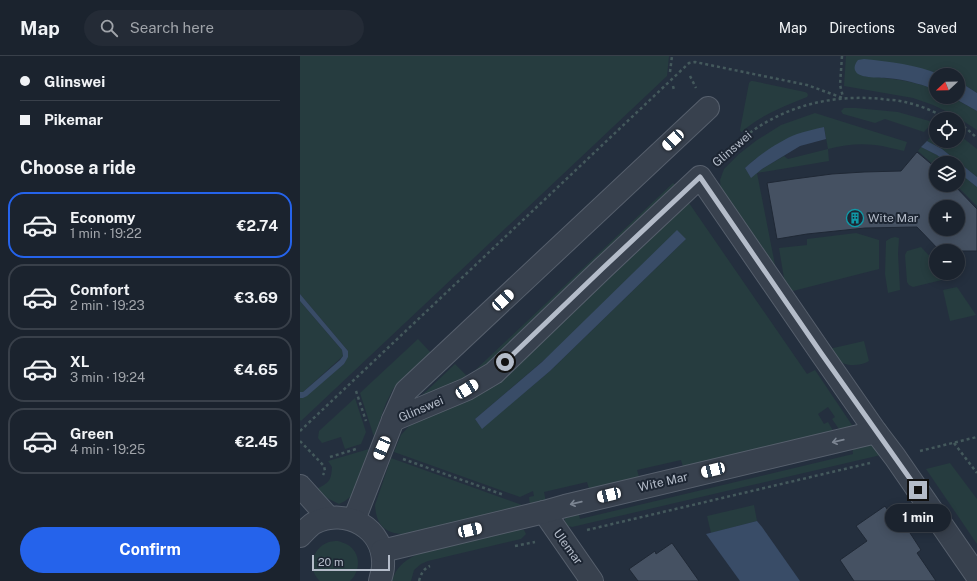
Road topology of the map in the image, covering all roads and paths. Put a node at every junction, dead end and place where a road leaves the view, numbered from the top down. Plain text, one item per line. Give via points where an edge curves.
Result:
1 (672, 56) edge
2 (842, 56) edge
3 (670, 72) dead end
4 (673, 86) dead end
5 (674, 90) dead end
6 (843, 98) junction
7 (708, 108) dead end
8 (933, 112) edge
9 (965, 128) edge
10 (977, 138) edge
11 (700, 177) junction
12 (356, 391) dead end
13 (393, 420) junction
14 (368, 428) dead end
15 (300, 431) edge
16 (876, 432) junction
17 (977, 438) edge
18 (300, 441) edge
19 (954, 443) junction
20 (360, 447) dead end
21 (330, 457) dead end
22 (895, 457) junction
23 (316, 458) dead end
24 (400, 458) dead end
25 (977, 473) edge
26 (300, 486) edge
27 (511, 497) dead end
28 (544, 512) junction
29 (329, 518) junction
30 (354, 520) junction
31 (300, 536) edge
32 (560, 536) junction
33 (512, 547) dead end
34 (382, 551) junction
35 (436, 565) dead end
36 (977, 576) edge
37 (380, 581) edge
38 (419, 581) edge
39 (592, 581) edge

1 - 3 path
2 - 6 path via 840,84
4 - 5 path
6 - 8 path, Glinswei via 873,97 906,102
6 - 11 path, Glinswei via 807,104 775,117 751,132
6 - 15 path via 807,84 695,62 689,63
7 - 13 street via 406,391
9 - 10 path
11 - 13 street, Glinswei via 494,373 467,389
11 - 16 street via 811,326 821,353
12 - 14 path
13 - 30 street, Glinswei
16 - 22 street
16 -> 28 street, Wite Mar
17 - 19 path
18 - 23 path
19 - 22 path
19 - 25 path
20 - 21 path
22 - 32 path
22 - 36 street
24 - 27 path
26 - 29 street
28 - 32 street, Ulemar
28 - 34 street, Wite Mar
29 - 30 street via 342,517
29 - 31 street via 313,524
30 - 34 street via 376,538
32 - 33 path
32 - 39 street, Ulemar
34 - 37 street
35 - 38 path via 425,569

